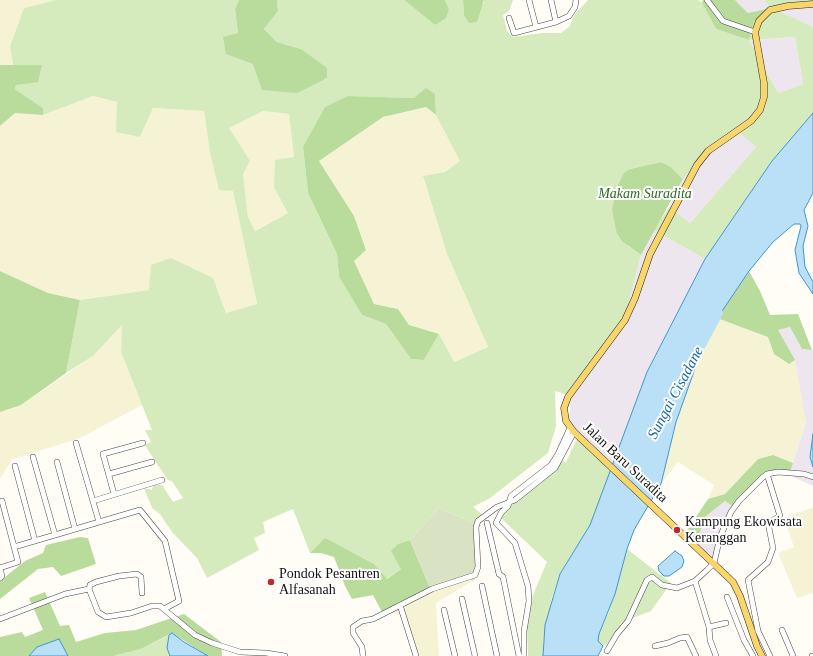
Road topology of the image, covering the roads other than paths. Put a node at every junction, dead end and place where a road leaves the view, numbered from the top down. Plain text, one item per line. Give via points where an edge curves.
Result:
1 (529, 0) edge
2 (551, 0) edge
3 (576, 0) edge
4 (707, 0) edge
5 (813, 4) edge
6 (509, 18) dead end
7 (556, 22) junction
8 (536, 27) junction
9 (755, 32) junction
10 (574, 432) junction
11 (76, 443) dead end
12 (143, 443) dead end
13 (33, 457) dead end
14 (57, 462) dead end
15 (152, 462) dead end
16 (15, 466) dead end
17 (109, 474) junction
18 (767, 474) junction
19 (813, 477) edge
20 (162, 480) dead end
21 (114, 494) junction
22 (2, 501) dead end
23 (93, 501) junction
24 (508, 501) junction
25 (99, 522) junction
26 (488, 523) dead end
27 (75, 529) junction
28 (55, 535) junction
29 (35, 541) junction
30 (14, 547) junction
31 (714, 563) junction
32 (0, 568) edge
33 (0, 578) edge
34 (695, 581) junction
35 (482, 586) dead end
36 (89, 589) junction
37 (142, 593) dead end
38 (727, 596) dead end
39 (462, 599) dead end
40 (400, 604) junction
41 (164, 609) junction
42 (444, 610) dead end
43 (0, 619) edge
44 (726, 623) dead end
45 (709, 626) junction
46 (782, 630) dead end
47 (656, 646) dead end
48 (607, 651) dead end
49 (239, 654) edge
50 (285, 656) edge
51 (363, 656) edge
52 (416, 656) edge
53 (455, 656) edge
54 (475, 656) edge
55 (497, 656) edge
56 (520, 656) edge
57 (524, 656) edge
58 (696, 656) edge
59 (716, 656) edge
60 (752, 656) edge
61 (762, 656) edge
62 (770, 656) edge
63 (793, 656) edge

1 - 8 street
2 - 7 street
3 - 7 street via 569,16
4 - 9 street via 723,21
5 - 9 main road via 770,10 759,21
6 - 8 street via 514,33
7 - 8 street
9 - 10 main road, Jalan Baru Suradita via 764,83 764,98 760,110 751,122 708,151 697,165 650,254 635,298 624,320 566,400 564,412
10 - 24 street via 551,465
10 - 31 main road, Jalan Baru Suradita
11 - 23 street
12 - 17 street via 103,454
13 - 28 street
14 - 27 street
15 - 17 street
16 - 29 street
17 - 21 street
18 - 19 street via 778,472
18 - 31 street via 746,493 731,512 720,537
18 - 62 street via 780,516 768,523 773,548 768,562 748,580 758,631
20 - 21 street
21 - 23 street
22 - 30 street
23 - 25 street
24 - 40 street via 478,521 478,567 474,575 432,589
24 - 57 street via 508,506 496,523 516,543 528,586
25 - 27 street
25 - 41 street via 140,510 165,541 180,601
26 - 56 street
27 - 28 street
28 - 29 street
29 - 30 street
30 - 32 street via 18,562
31 - 34 street
31 - 61 main road, Jalan Baru Suradita via 736,586
32 - 33 street
34 - 45 street
34 - 48 street via 677,588 669,588 662,586 652,577 647,580 628,621
35 - 55 street
36 - 37 street via 90,585 96,582 137,574 141,577
36 - 41 street via 98,612 106,617 152,606
36 - 43 street via 58,596
38 - 60 street
39 - 54 street
40 - 51 street via 373,619 353,626 353,633 362,647
40 - 52 street
41 - 49 street via 195,635
42 - 53 street
44 - 45 street
45 - 59 street via 710,640
46 - 63 street
47 - 58 street via 687,637
49 - 50 street via 266,653

